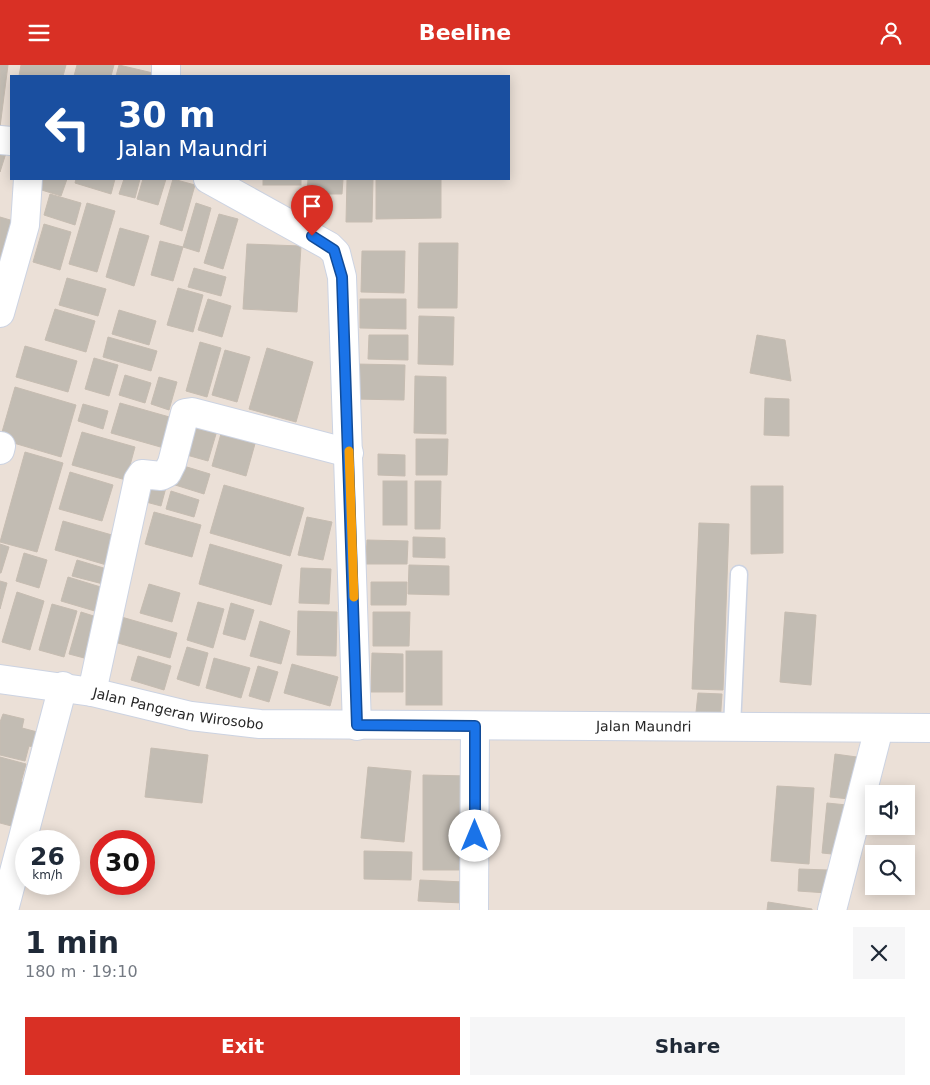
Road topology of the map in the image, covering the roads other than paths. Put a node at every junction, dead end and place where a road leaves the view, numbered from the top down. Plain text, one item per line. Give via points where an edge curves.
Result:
1 (28, 180) edge
2 (210, 180) edge
3 (5, 276) edge
4 (0, 313) edge
5 (349, 453) junction
6 (739, 574) dead end
7 (0, 679) edge
8 (64, 687) junction
9 (92, 692) junction
10 (357, 725) junction
11 (475, 726) junction
12 (732, 727) junction
13 (880, 728) junction
14 (930, 728) edge
15 (4, 910) edge
16 (474, 910) edge
17 (832, 910) edge

1 - 3 street via 26,219
2 - 5 street via 329,245 336,253 342,277
3 - 4 street
5 - 9 street via 192,412 185,413 169,470 161,475 142,474 138,480
5 - 10 street
6 - 12 lane
7 - 8 street, Jalan Pangeran Wirosobo
8 - 9 street, Jalan Pangeran Wirosobo
8 - 15 street
9 - 10 street, Jalan Pangeran Wirosobo via 199,717 260,724
10 - 11 street, Jalan Maundri
11 - 12 street, Jalan Maundri
11 - 16 street
12 - 13 street, Jalan Maundri
13 - 14 street, Jalan Maundri
13 - 17 street

